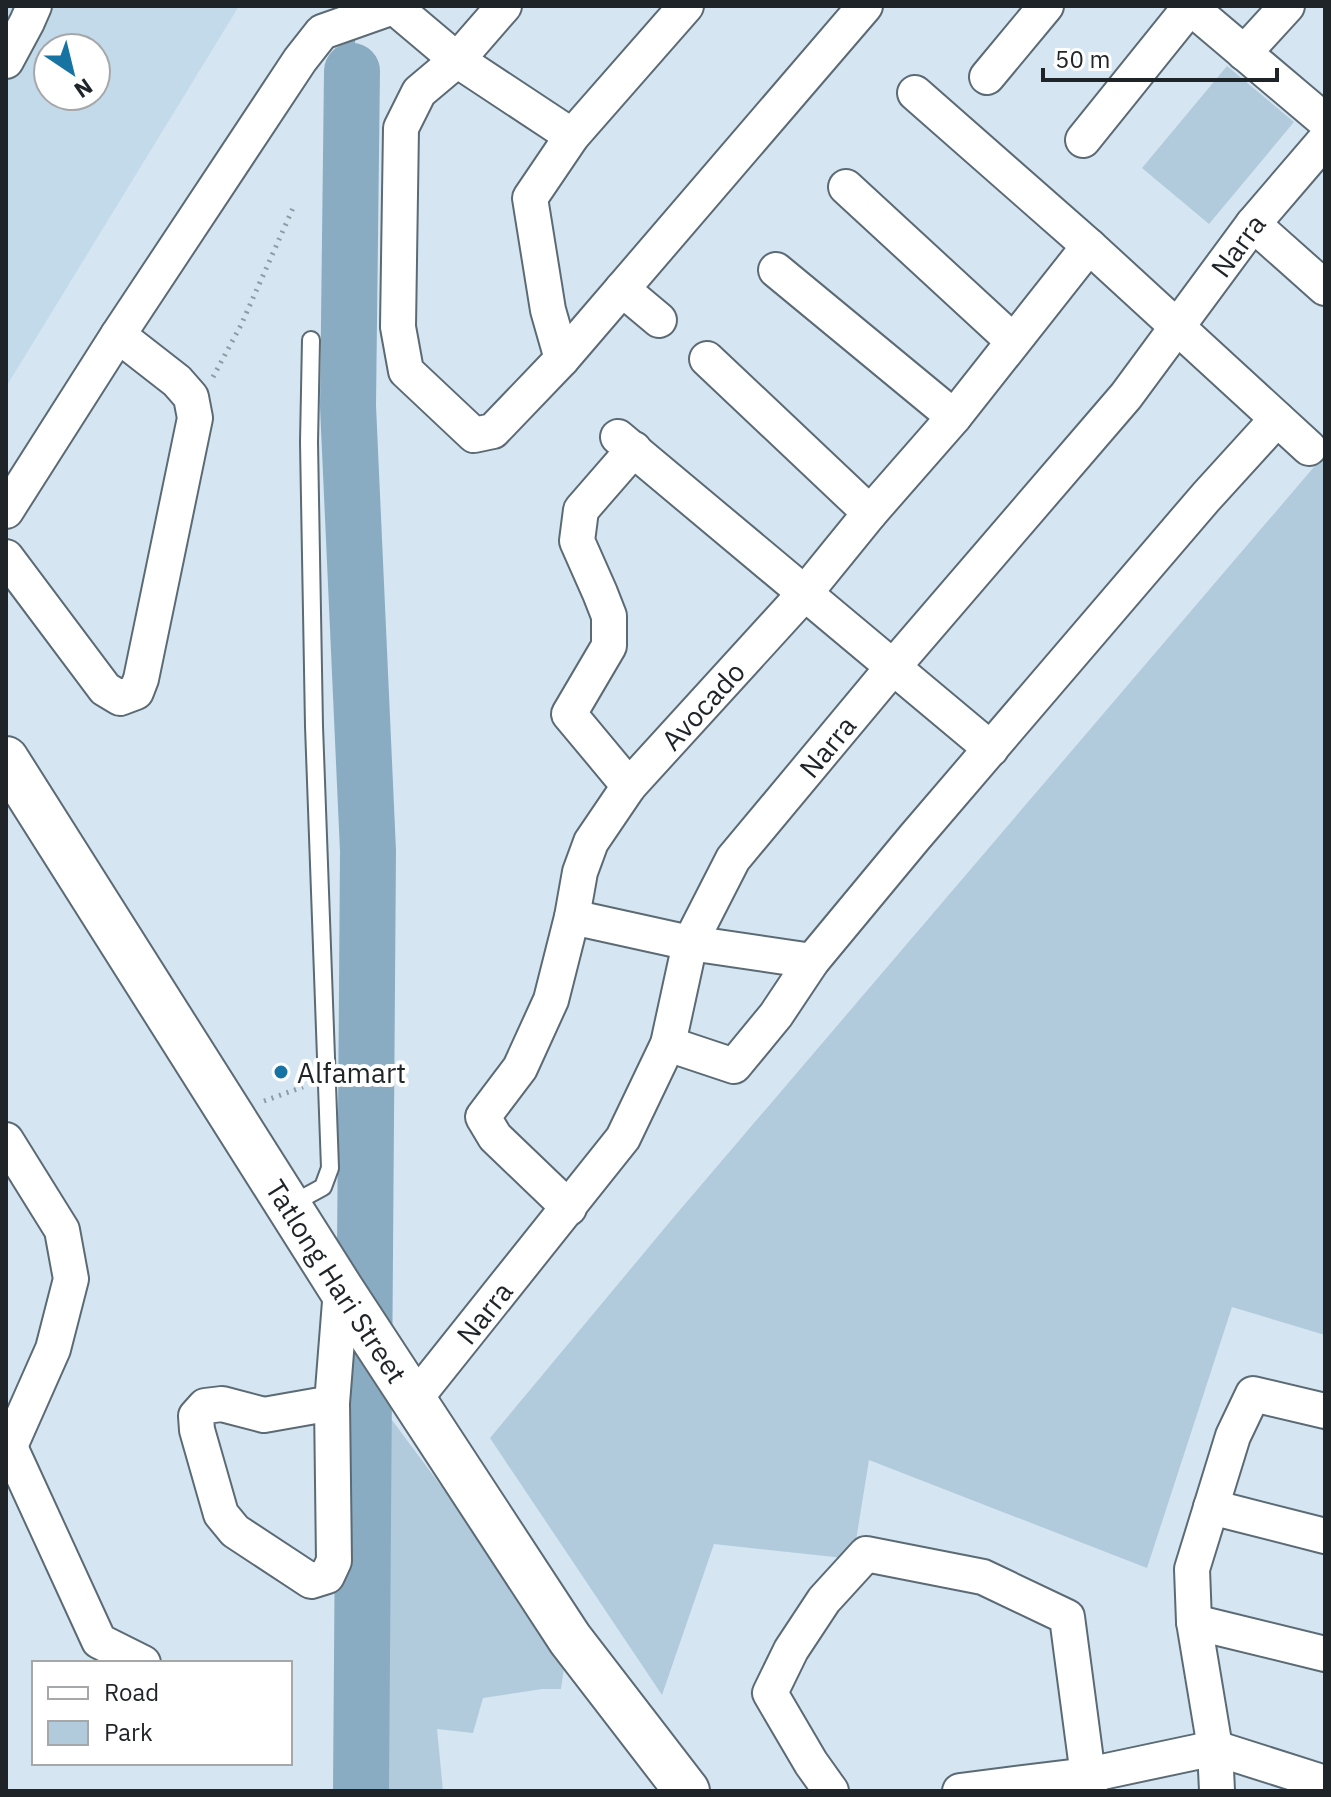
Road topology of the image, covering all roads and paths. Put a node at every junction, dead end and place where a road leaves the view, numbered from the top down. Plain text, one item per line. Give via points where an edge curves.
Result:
1 (34, 6) edge
2 (504, 6) edge
3 (686, 6) edge
4 (865, 6) edge
5 (1046, 6) edge
6 (1190, 6) edge
7 (1287, 6) edge
8 (386, 9) edge
9 (1244, 53) junction
10 (457, 60) junction
11 (6, 61) edge
12 (987, 77) dead end
13 (915, 93) dead end
14 (1325, 121) edge
15 (572, 136) junction
16 (1083, 140) dead end
17 (1325, 140) edge
18 (846, 187) dead end
19 (293, 208) dead end
20 (1253, 224) junction
21 (1089, 246) junction
22 (776, 270) dead end
23 (1325, 288) edge
24 (622, 289) junction
25 (659, 320) dead end
26 (1178, 328) junction
27 (118, 335) junction
28 (311, 340) dead end
29 (1013, 341) junction
30 (562, 359) junction
31 (707, 359) dead end
32 (191, 397) junction
33 (954, 417) junction
34 (1277, 419) junction
35 (1309, 448) dead end
36 (6, 511) edge
37 (870, 513) junction
38 (6, 557) edge
39 (805, 593) junction
40 (893, 667) junction
41 (991, 749) junction
42 (7, 764) edge
43 (629, 786) junction
44 (572, 917) junction
45 (690, 943) junction
46 (812, 961) junction
47 (668, 1044) junction
48 (326, 1079) junction
49 (229, 1112) junction
50 (6, 1140) edge
51 (289, 1206) junction
52 (569, 1208) junction
53 (349, 1301) junction
54 (405, 1386) junction
55 (332, 1403) junction
56 (1325, 1411) edge
57 (8, 1451) edge
58 (1211, 1507) junction
59 (1325, 1536) edge
60 (1194, 1622) junction
61 (93, 1652) edge
62 (1325, 1654) edge
63 (134, 1661) edge
64 (1215, 1748) junction
65 (1089, 1783) edge
66 (1325, 1783) edge
67 (687, 1791) edge
68 (831, 1791) edge
69 (960, 1791) edge
70 (1217, 1791) edge

1 - 11 street
2 - 10 street
3 - 15 street
4 - 24 street
5 - 12 street
6 - 9 street
6 - 16 street
7 - 9 street
8 - 10 street
8 - 27 street via 322,32
9 - 14 street
10 - 15 street
10 - 30 street via 419,92 401,128 398,327 406,371 474,435 493,431
13 - 21 street
15 - 30 street via 530,198 548,310
17 - 20 street, Narra
18 - 29 street
19 - 32 path via 211,381
20 - 23 street
20 - 26 street, Narra
21 - 26 street
21 - 29 street, Avocado
22 - 33 street
24 - 25 street
24 - 30 street
26 - 34 street
26 - 40 street, Narra
27 - 32 street
27 - 36 street
28 - 48 lane via 314,710
29 - 33 street, Avocado
31 - 37 street
32 - 38 street via 195,418 136,692 120,698 105,689
33 - 37 street, Avocado
34 - 35 street
34 - 41 street
37 - 39 street, Avocado
39 - 40 street
39 - 43 street, Avocado
39 - 43 street via 626,443 581,510 577,541 609,616 609,646 569,714
40 - 41 street
40 - 45 street, Narra via 733,859
41 - 46 street
42 - 49 street, Tatlong Hari Street
43 - 44 street, Avocado via 591,842
44 - 45 street
44 - 52 street, Avocado via 551,1000 520,1068 483,1117 495,1137
45 - 46 street
45 - 47 street, Narra
46 - 47 street via 734,1066
47 - 52 street, Narra via 623,1138
48 - 49 path
48 - 51 lane via 330,1168 323,1187
49 - 51 street, Tatlong Hari Street
50 - 57 street via 62,1230 71,1279 53,1349
51 - 53 street, Tatlong Hari Street
52 - 54 street, Narra
53 - 54 street, Tatlong Hari Street
53 - 55 street
54 - 67 street, Tatlong Hari Street via 570,1639
55 - 55 street via 334,1561 327,1576 311,1581 235,1531 221,1514 196,1416 205,1406 222,1404 264,1415
56 - 58 street via 1253,1394 1233,1436
57 - 61 street
58 - 59 street
58 - 60 street via 1192,1569
60 - 62 street
60 - 64 street
61 - 63 street
64 - 65 street
64 - 66 street
64 - 70 street
65 - 68 street via 1067,1617 983,1577 866,1554 824,1600 770,1693
65 - 69 street

